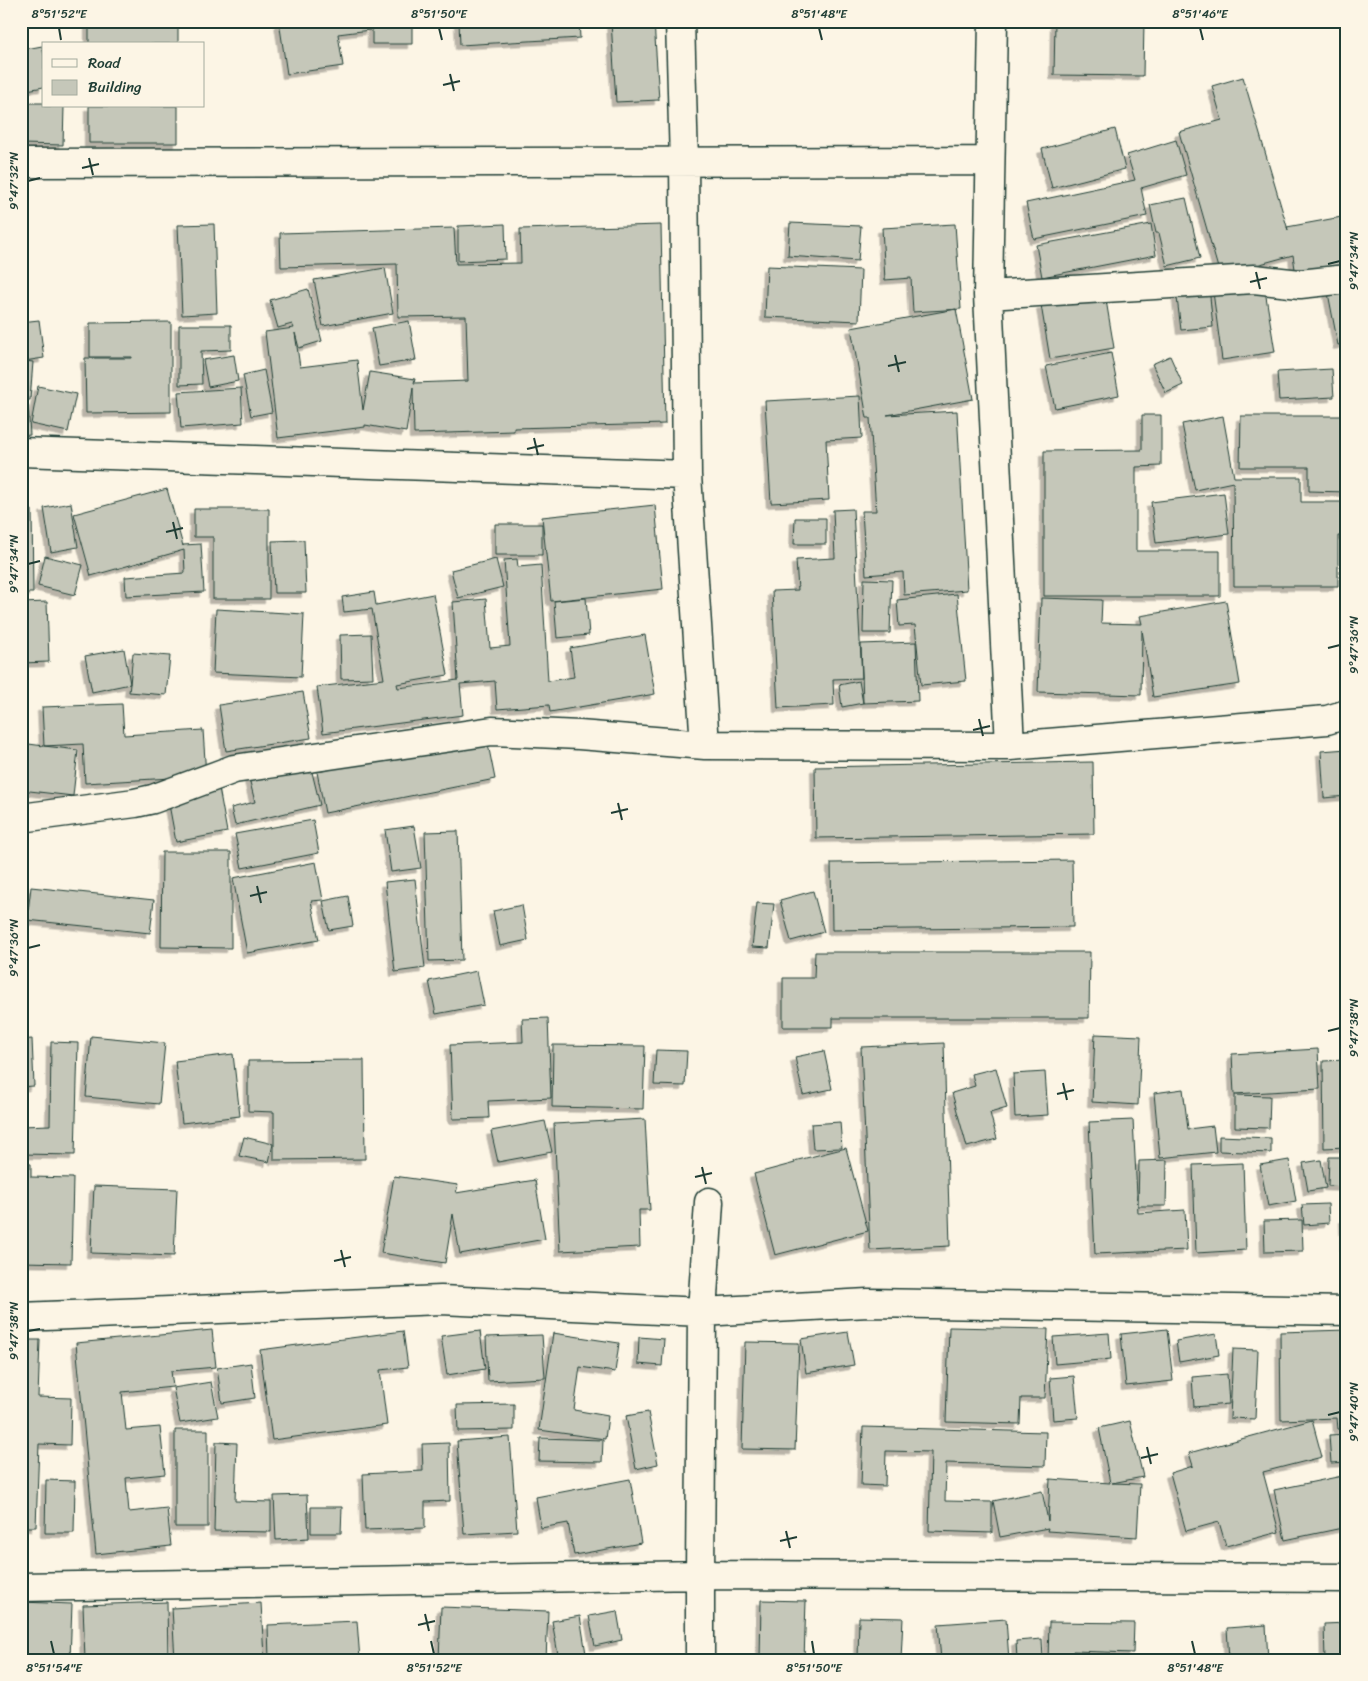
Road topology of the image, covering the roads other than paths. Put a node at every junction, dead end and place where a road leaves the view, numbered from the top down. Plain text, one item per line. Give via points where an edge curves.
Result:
1 (680, 21) edge
2 (993, 21) edge
3 (684, 162) junction
4 (990, 162) junction
5 (21, 163) edge
6 (1347, 279) edge
7 (988, 295) junction
8 (21, 452) edge
9 (687, 475) junction
10 (1347, 714) edge
11 (704, 745) junction
12 (1010, 746) junction
13 (21, 818) edge
14 (709, 1202) dead end
15 (1347, 1311) edge
16 (702, 1312) junction
17 (21, 1317) edge
18 (700, 1575) junction
19 (1347, 1578) edge
20 (21, 1588) edge
21 (700, 1660) edge

1 - 3 street
2 - 4 street
3 - 4 street
3 - 5 street
3 - 9 street
4 - 7 street
6 - 7 street via 1300,284 1254,279
7 - 12 street
8 - 9 street
9 - 11 street
10 - 12 street via 1327,720
11 - 12 street
11 - 13 street via 492,730 234,769 135,804
14 - 16 street
15 - 16 street via 868,1303
16 - 17 street via 441,1300
16 - 18 street
18 - 19 street
18 - 20 street
18 - 21 street

